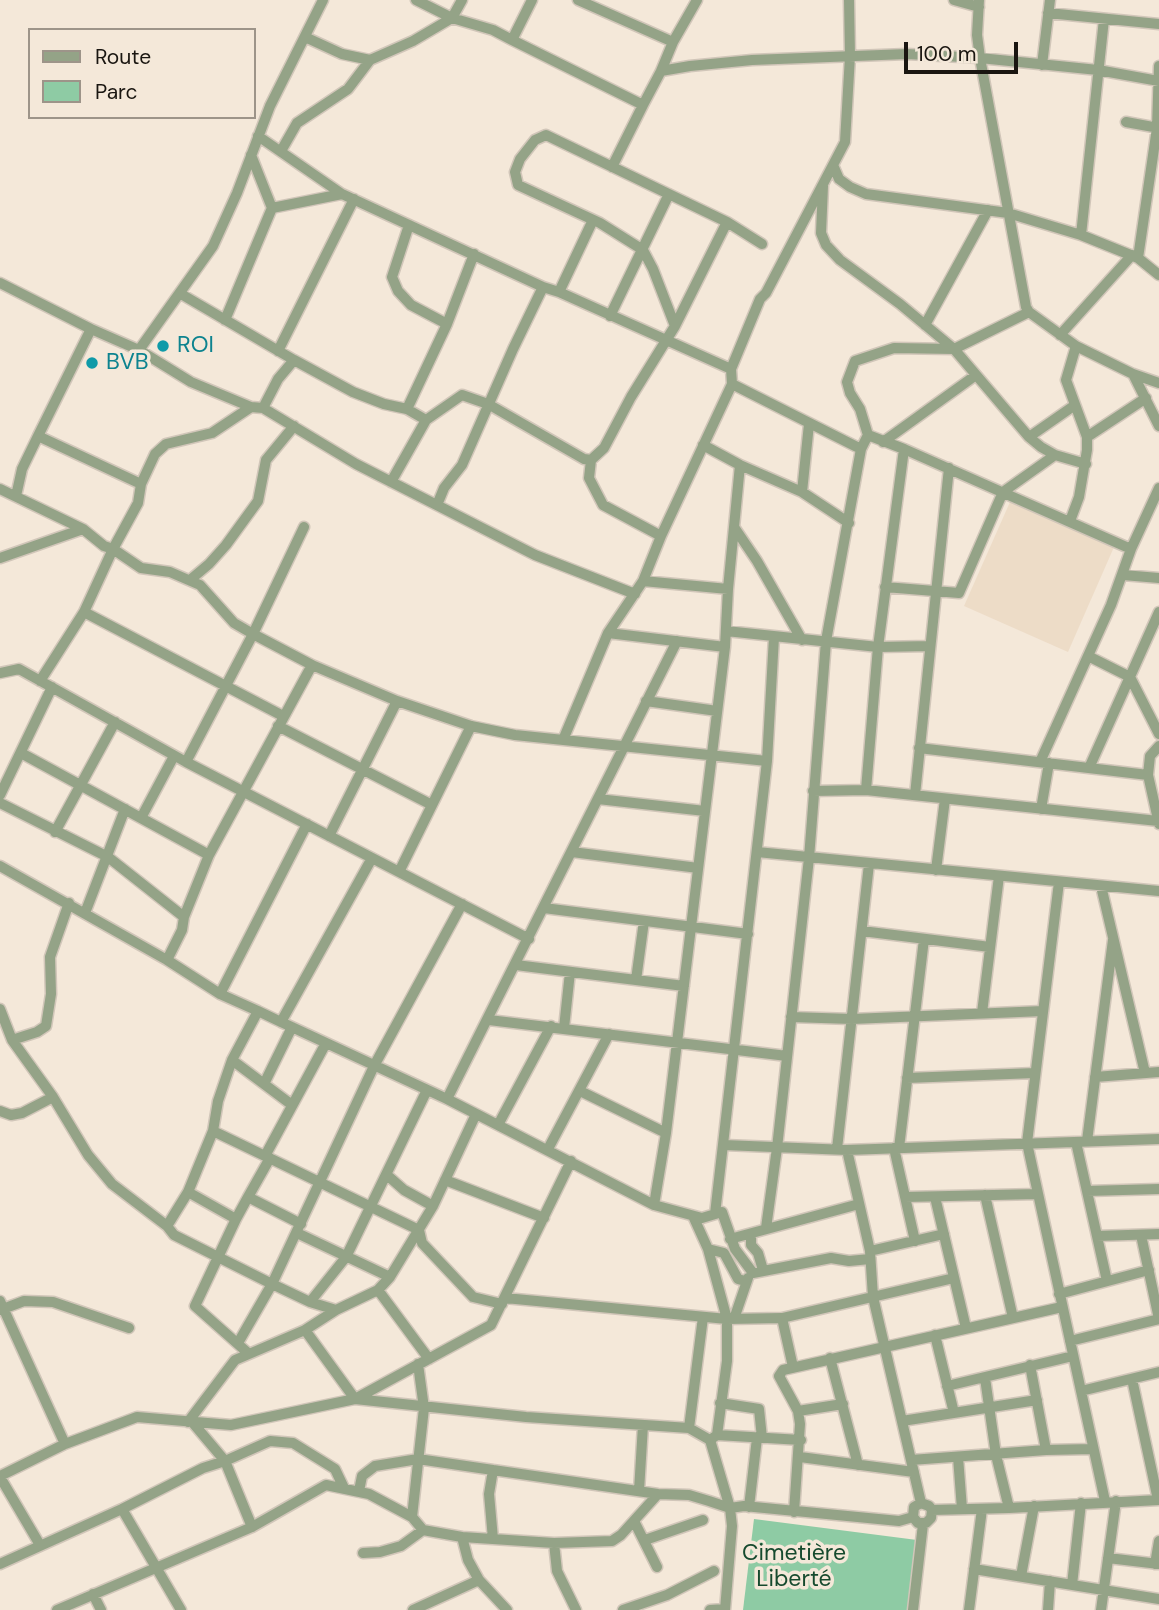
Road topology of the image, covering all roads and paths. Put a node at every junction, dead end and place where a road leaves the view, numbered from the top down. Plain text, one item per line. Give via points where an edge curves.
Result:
1 (323, 0) edge
2 (416, 0) edge
3 (462, 0) edge
4 (531, 0) edge
5 (578, 0) edge
6 (697, 0) edge
7 (849, 0) edge
8 (954, 0) edge
9 (1050, 0) edge
10 (979, 4) edge
11 (1048, 13) junction
12 (453, 18) junction
13 (1104, 19) junction
14 (1159, 24) edge
15 (305, 37) junction
16 (512, 40) junction
17 (673, 42) junction
18 (850, 56) junction
19 (980, 58) junction
20 (370, 60) junction
21 (1042, 65) junction
22 (1159, 66) edge
23 (1098, 70) junction
24 (660, 71) junction
25 (1159, 81) edge
26 (642, 105) junction
27 (1126, 122) dead end
28 (1158, 128) edge
29 (258, 136) junction
30 (281, 151) junction
31 (251, 155) junction
32 (834, 165) junction
33 (612, 167) junction
34 (824, 182) junction
35 (342, 194) junction
36 (669, 194) junction
37 (354, 199) junction
38 (272, 208) junction
39 (988, 210) junction
40 (1009, 213) junction
41 (593, 220) junction
42 (727, 222) junction
43 (410, 225) junction
44 (1081, 235) junction
45 (762, 244) dead end
46 (643, 250) junction
47 (474, 254) junction
48 (1135, 256) junction
49 (1159, 275) edge
50 (0, 283) edge
51 (543, 287) junction
52 (558, 292) junction
53 (181, 294) junction
54 (1029, 312) junction
55 (610, 316) junction
56 (225, 320) junction
57 (447, 324) junction
58 (925, 325) junction
59 (675, 326) junction
60 (91, 329) junction
61 (1060, 335) junction
62 (666, 341) junction
63 (1076, 346) junction
64 (954, 349) junction
65 (139, 350) junction
66 (278, 351) junction
67 (293, 360) junction
68 (731, 369) junction
69 (1133, 374) junction
70 (976, 376) junction
71 (1159, 383) edge
72 (732, 384) junction
73 (1146, 398) junction
74 (488, 404) junction
75 (1075, 405) junction
76 (251, 407) junction
77 (263, 408) junction
78 (407, 409) junction
79 (426, 420) junction
80 (809, 424) junction
81 (294, 426) junction
82 (1159, 426) edge
83 (868, 435) junction
84 (38, 436) junction
85 (1029, 437) junction
86 (1087, 437) junction
87 (883, 442) junction
88 (703, 445) junction
89 (861, 449) junction
90 (904, 449) junction
91 (1055, 455) junction
92 (591, 460) junction
93 (1086, 464) junction
94 (740, 465) junction
95 (949, 468) junction
96 (391, 482) junction
97 (141, 484) junction
98 (1159, 488) edge
99 (0, 489) edge
100 (802, 492) junction
101 (1003, 492) junction
102 (16, 496) junction
103 (437, 506) junction
104 (1070, 521) junction
105 (849, 523) junction
106 (304, 527) dead end
107 (734, 527) junction
108 (83, 529) junction
109 (661, 536) junction
110 (113, 549) junction
111 (1131, 549) junction
112 (0, 558) edge
113 (1123, 575) junction
114 (1159, 578) edge
115 (190, 580) junction
116 (643, 580) junction
117 (885, 587) junction
118 (728, 589) junction
119 (935, 591) junction
120 (635, 594) junction
121 (85, 612) junction
122 (1159, 612) edge
123 (726, 631) junction
124 (608, 633) junction
125 (253, 634) junction
126 (774, 637) junction
127 (802, 640) junction
128 (677, 641) junction
129 (826, 641) junction
130 (930, 646) junction
131 (725, 647) junction
132 (878, 647) junction
133 (1088, 656) junction
134 (312, 664) junction
135 (0, 673) edge
136 (1130, 677) junction
137 (40, 681) junction
138 (226, 685) junction
139 (52, 687) junction
140 (397, 701) junction
141 (646, 701) junction
142 (717, 711) junction
143 (283, 716) junction
144 (115, 722) junction
145 (278, 726) junction
146 (471, 726) junction
147 (1159, 734) edge
148 (563, 740) junction
149 (625, 745) junction
150 (1159, 746) edge
151 (919, 748) junction
152 (21, 753) junction
153 (712, 755) junction
154 (174, 756) junction
155 (767, 761) junction
156 (186, 762) junction
157 (1044, 763) junction
158 (1089, 768) junction
159 (362, 770) junction
160 (1148, 775) junction
161 (4, 777) edge
162 (81, 785) junction
163 (813, 790) junction
164 (866, 790) junction
165 (242, 791) junction
166 (0, 795) edge
167 (915, 795) junction
168 (598, 799) junction
169 (945, 799) junction
170 (0, 803) edge
171 (432, 805) junction
172 (125, 809) junction
173 (1041, 809) junction
174 (705, 811) junction
175 (141, 818) junction
176 (1159, 823) edge
177 (307, 824) junction
178 (55, 832) junction
179 (329, 836) junction
180 (572, 852) junction
181 (757, 852) junction
182 (209, 855) junction
183 (108, 857) junction
184 (372, 858) junction
185 (809, 859) junction
186 (869, 864) junction
187 (0, 866) edge
188 (698, 868) junction
189 (936, 870) junction
190 (400, 872) junction
191 (999, 876) junction
192 (1059, 882) junction
193 (1101, 886) junction
194 (1159, 891) edge
195 (69, 903) junction
196 (462, 904) junction
197 (544, 908) junction
198 (85, 913) junction
199 (184, 917) junction
200 (644, 921) junction
201 (691, 927) junction
202 (862, 931) junction
203 (748, 934) junction
204 (529, 939) junction
205 (924, 939) junction
206 (1113, 940) junction
207 (990, 947) junction
208 (167, 960) junction
209 (516, 965) junction
210 (570, 972) junction
211 (636, 980) junction
212 (684, 986) junction
213 (220, 994) junction
214 (0, 1009) edge
215 (258, 1011) junction
216 (1043, 1011) junction
217 (982, 1013) junction
218 (915, 1016) junction
219 (792, 1017) junction
220 (852, 1019) junction
221 (489, 1020) junction
222 (281, 1022) junction
223 (551, 1026) junction
224 (292, 1027) junction
225 (564, 1028) junction
226 (609, 1034) junction
227 (12, 1040) junction
228 (677, 1042) junction
229 (326, 1043) junction
230 (735, 1049) junction
231 (787, 1056) junction
232 (232, 1060) junction
233 (374, 1066) junction
234 (1159, 1072) edge
235 (1035, 1073) junction
236 (1145, 1073) junction
237 (1095, 1077) junction
238 (908, 1078) junction
239 (264, 1084) junction
240 (427, 1090) junction
241 (580, 1091) junction
242 (53, 1097) junction
243 (447, 1099) junction
244 (292, 1105) junction
245 (0, 1111) edge
246 (476, 1114) junction
247 (498, 1125) junction
248 (213, 1131) junction
249 (666, 1133) junction
250 (1159, 1139) edge
251 (1082, 1142) junction
252 (1027, 1143) junction
253 (724, 1145) junction
254 (778, 1148) junction
255 (896, 1148) junction
256 (548, 1149) junction
257 (842, 1149) junction
258 (267, 1157) junction
259 (571, 1161) junction
260 (387, 1175) junction
261 (445, 1180) junction
262 (320, 1182) junction
263 (1159, 1189) edge
264 (1087, 1191) junction
265 (188, 1192) junction
266 (1038, 1194) junction
267 (985, 1195) junction
268 (248, 1197) junction
269 (905, 1197) junction
270 (935, 1197) junction
271 (859, 1204) junction
272 (654, 1205) junction
273 (433, 1206) junction
274 (372, 1207) junction
275 (715, 1214) junction
276 (693, 1216) junction
277 (544, 1218) junction
278 (236, 1219) junction
279 (167, 1226) junction
280 (299, 1228) junction
281 (765, 1228) junction
282 (419, 1230) junction
283 (751, 1234) junction
284 (944, 1234) junction
285 (1159, 1234) edge
286 (1141, 1235) junction
287 (1097, 1236) junction
288 (730, 1239) junction
289 (915, 1241) junction
290 (708, 1249) junction
291 (870, 1255) junction
292 (218, 1256) junction
293 (346, 1257) junction
294 (1149, 1270) junction
295 (754, 1275) junction
296 (390, 1277) junction
297 (954, 1278) junction
298 (1107, 1281) junction
299 (272, 1284) junction
300 (378, 1290) junction
301 (1059, 1294) junction
302 (873, 1297) junction
303 (504, 1301) junction
304 (310, 1302) junction
305 (1, 1306) edge
306 (1062, 1307) junction
307 (336, 1310) junction
308 (703, 1317) junction
309 (782, 1318) junction
310 (1013, 1318) junction
311 (731, 1319) junction
312 (1159, 1319) edge
313 (129, 1328) dead end
314 (966, 1328) junction
315 (305, 1330) junction
316 (934, 1335) junction
317 (1070, 1341) junction
318 (238, 1343) junction
319 (884, 1346) junction
320 (248, 1353) junction
321 (1073, 1356) junction
322 (429, 1359) junction
323 (830, 1359) junction
324 (418, 1364) junction
325 (1030, 1366) junction
326 (793, 1367) junction
327 (1159, 1372) edge
328 (985, 1378) junction
329 (1132, 1379) junction
330 (947, 1386) junction
331 (1081, 1391) junction
332 (355, 1399) junction
333 (1037, 1400) junction
334 (720, 1403) junction
335 (843, 1405) junction
336 (989, 1407) junction
337 (424, 1408) junction
338 (798, 1411) junction
339 (954, 1413) junction
340 (902, 1421) junction
341 (191, 1422) junction
342 (643, 1425) junction
343 (690, 1428) junction
344 (713, 1437) junction
345 (760, 1438) junction
346 (801, 1440) junction
347 (65, 1444) junction
348 (1159, 1448) edge
349 (1093, 1449) junction
350 (1147, 1449) junction
351 (1046, 1450) junction
352 (996, 1455) junction
353 (800, 1457) junction
354 (957, 1457) junction
355 (418, 1459) junction
356 (911, 1460) junction
357 (225, 1461) junction
358 (858, 1465) junction
359 (492, 1470) junction
360 (914, 1472) junction
361 (0, 1477) edge
362 (344, 1488) junction
363 (359, 1491) junction
364 (639, 1491) junction
365 (658, 1493) junction
366 (1158, 1500) edge
367 (1110, 1501) junction
368 (921, 1503) junction
369 (1081, 1503) junction
370 (1034, 1506) junction
371 (749, 1507) junction
372 (730, 1508) junction
373 (1009, 1508) junction
374 (122, 1509) junction
375 (961, 1509) junction
376 (982, 1509) junction
377 (932, 1510) junction
378 (794, 1511) junction
379 (412, 1517) junction
380 (913, 1517) junction
381 (703, 1520) dead end
382 (634, 1521) junction
383 (923, 1524) junction
384 (252, 1527) junction
385 (423, 1530) junction
386 (462, 1537) junction
387 (493, 1539) junction
388 (645, 1540) junction
389 (1159, 1541) edge
390 (554, 1543) junction
391 (40, 1545) junction
392 (363, 1553) dead end
393 (1108, 1558) junction
394 (0, 1564) edge
395 (1157, 1564) edge
396 (657, 1567) dead end
397 (157, 1568) junction
398 (974, 1569) junction
399 (713, 1571) dead end
400 (1021, 1576) junction
401 (479, 1580) junction
402 (1050, 1581) junction
403 (1072, 1584) junction
404 (1104, 1589) junction
405 (93, 1594) junction
406 (1159, 1599) edge
407 (640, 1608) edge
408 (57, 1610) edge
409 (101, 1610) edge
410 (181, 1610) edge
411 (412, 1610) edge
412 (507, 1610) edge
413 (576, 1610) edge
414 (623, 1610) edge
415 (710, 1610) edge
416 (725, 1610) edge
417 (913, 1610) edge
418 (969, 1610) edge
419 (1048, 1610) edge
420 (1101, 1610) edge

1 - 15 street
2 - 12 street
3 - 12 street
4 - 16 street
5 - 17 street
6 - 17 street
7 - 18 street
8 - 10 street
9 - 11 street
10 - 19 street
11 - 13 street
11 - 21 street
12 - 16 street
12 - 20 street
13 - 14 street
13 - 23 street
15 - 20 street via 342,54
15 - 29 street
16 - 26 street
17 - 24 street
18 - 19 street
18 - 24 street via 752,60
18 - 32 street via 847,134
19 - 21 street
19 - 40 street
20 - 30 street via 348,89 297,123
21 - 23 street
22 - 25 street
23 - 25 street
23 - 44 street
24 - 26 street
25 - 28 street
26 - 33 street
27 - 28 street
28 - 48 street
29 - 30 street
29 - 31 street
30 - 35 street
31 - 38 street
31 - 53 street via 213,246
32 - 34 street
32 - 39 street via 839,178 866,194
33 - 36 street
33 - 41 street via 546,135 535,140 515,172 518,185
34 - 58 street via 820,225 826,245
34 - 68 street via 760,299
35 - 37 street
35 - 38 street
36 - 42 street
36 - 46 street
37 - 43 street
37 - 66 street
38 - 56 street
39 - 40 street
39 - 58 street
40 - 44 street
40 - 54 street
41 - 46 street
41 - 52 street
42 - 45 street
42 - 59 street
43 - 47 street
43 - 57 street via 392,277 411,305
44 - 48 street
46 - 55 street
46 - 59 street
47 - 51 street
47 - 57 street
48 - 49 street
48 - 61 street
50 - 60 street
51 - 52 street
51 - 74 street
52 - 55 street
53 - 56 street
53 - 65 street
54 - 61 street
54 - 64 street
55 - 62 street
56 - 66 street
57 - 78 street
58 - 64 street
59 - 62 street
60 - 65 street
60 - 84 street
61 - 63 street
62 - 68 street
62 - 92 street via 604,448
63 - 69 street
63 - 75 street via 1066,374
64 - 70 street
64 - 83 street via 894,348 855,361 847,382
65 - 76 street via 191,382
66 - 67 street
67 - 77 street
67 - 78 street via 353,392
68 - 72 street
69 - 71 street
69 - 73 street
70 - 85 street
70 - 87 street
72 - 80 street
72 - 88 street
73 - 82 street
73 - 86 street
74 - 79 street via 462,395
74 - 92 street
74 - 103 street via 462,465
75 - 85 street
75 - 86 street
76 - 77 street
76 - 97 street via 212,433 166,444 155,454
77 - 81 street
78 - 79 street
79 - 96 street
80 - 89 street
80 - 100 street
81 - 96 street
81 - 115 street via 266,460 258,501 226,545
83 - 87 street
83 - 89 street
84 - 97 street
84 - 102 street via 22,469
85 - 91 street
86 - 93 street
87 - 90 street
88 - 94 street
88 - 109 street
89 - 105 street
90 - 95 street
90 - 117 street
91 - 93 street
91 - 101 street
92 - 109 street via 589,478 603,505
93 - 104 street
94 - 100 street
94 - 107 street
95 - 101 street
95 - 119 street
96 - 103 street
97 - 110 street via 138,503
98 - 111 street
99 - 102 street
100 - 105 street
101 - 104 street
101 - 119 street via 961,591
102 - 108 street
103 - 120 street via 548,561
104 - 111 street
105 - 129 street
106 - 125 street
107 - 118 street
107 - 127 street
108 - 110 street
108 - 112 street
109 - 116 street
110 - 115 street via 141,568
110 - 121 street
111 - 113 street
113 - 114 street
113 - 133 street
115 - 125 street via 234,623
116 - 118 street
116 - 120 street
117 - 119 street
117 - 132 street
118 - 123 street
119 - 130 street
120 - 124 street
121 - 137 street
121 - 138 street
122 - 136 street
123 - 126 street
123 - 131 street
124 - 128 street
124 - 148 street
125 - 134 street
125 - 138 street
126 - 127 street
126 - 155 street
127 - 129 street
128 - 131 street
128 - 141 street
129 - 132 street
129 - 163 street
130 - 132 street
130 - 151 street
131 - 142 street
132 - 164 street
133 - 136 street
133 - 157 street
134 - 140 street
134 - 143 street
135 - 137 street via 19,669
136 - 147 street
136 - 158 street
137 - 139 street
138 - 143 street
138 - 156 street
139 - 144 street
139 - 152 street
140 - 146 street
140 - 159 street
141 - 142 street
141 - 149 street
142 - 153 street
143 - 145 street
144 - 154 street
144 - 162 street
145 - 159 street
145 - 165 street
146 - 148 street
146 - 171 street
148 - 149 street
149 - 153 street
149 - 168 street
150 - 160 street via 1150,756
151 - 157 street
151 - 167 street
152 - 161 street
152 - 162 street
153 - 155 street
153 - 174 street
154 - 156 street
154 - 175 street
155 - 181 street
156 - 165 street
157 - 158 street
157 - 173 street
158 - 160 street
159 - 171 street
159 - 179 street
160 - 176 street
161 - 166 street
162 - 172 street
162 - 178 street
163 - 164 street
163 - 185 street
164 - 167 street
165 - 177 street
165 - 182 street
167 - 169 street
168 - 174 street
168 - 180 street
169 - 173 street
169 - 189 street
170 - 178 street
171 - 190 street
172 - 175 street
172 - 183 street
173 - 176 street
174 - 188 street
175 - 182 street
177 - 179 street
177 - 213 street
178 - 183 street
179 - 184 street
180 - 188 street
180 - 197 street
181 - 185 street
181 - 203 street
182 - 199 street
183 - 198 street
183 - 199 street
184 - 190 street
184 - 222 street
185 - 186 street
185 - 219 street
186 - 189 street
186 - 202 street
187 - 195 street
188 - 201 street
189 - 191 street
190 - 196 street
191 - 192 street
191 - 207 street
192 - 193 street
192 - 216 street
193 - 194 street
193 - 206 street
195 - 198 street
195 - 227 street via 50,957 46,1026
196 - 204 street
196 - 233 street
197 - 200 street
197 - 204 street
198 - 208 street
199 - 208 street via 183,930
200 - 201 street
200 - 211 street
201 - 203 street
201 - 212 street
202 - 205 street
202 - 220 street
203 - 230 street
204 - 209 street
205 - 207 street
205 - 218 street
206 - 236 street
206 - 237 street
207 - 217 street
208 - 213 street
209 - 210 street
209 - 221 street
210 - 211 street
210 - 225 street
211 - 212 street
212 - 228 street
213 - 215 street
214 - 227 street
215 - 222 street
215 - 232 street
216 - 217 street
216 - 235 street
217 - 218 street
218 - 220 street
218 - 238 street
219 - 220 street
219 - 231 street
220 - 257 street
221 - 223 street
221 - 243 street
222 - 224 street
223 - 225 street
223 - 247 street
224 - 229 street
224 - 239 street
225 - 226 street
226 - 228 street
226 - 241 street
227 - 242 street
228 - 230 street
228 - 249 street
229 - 233 street
229 - 244 street
230 - 231 street
230 - 253 street
231 - 254 street
232 - 239 street
232 - 248 street
233 - 240 street
233 - 262 street
234 - 236 street
235 - 238 street
235 - 252 street
236 - 237 street
237 - 251 street
238 - 255 street
239 - 244 street
240 - 243 street
240 - 260 street
241 - 249 street
241 - 256 street
242 - 245 street via 22,1113
242 - 279 street via 112,1184
243 - 246 street
244 - 258 street
246 - 247 street
246 - 261 street
247 - 256 street
248 - 258 street
248 - 265 street
249 - 272 street
250 - 251 street
251 - 252 street
251 - 264 street
252 - 255 street
252 - 266 street
253 - 254 street
253 - 275 street
254 - 257 street
254 - 281 street
255 - 257 street
255 - 269 street
256 - 259 street
257 - 271 street
258 - 262 street
258 - 268 street
259 - 272 street
259 - 277 street
260 - 273 street
260 - 274 street
261 - 273 street
261 - 277 street
262 - 274 street
262 - 280 street
263 - 264 street
264 - 287 street
265 - 278 street
265 - 279 street
266 - 267 street
266 - 301 street
267 - 270 street
267 - 310 street
268 - 278 street
268 - 280 street
269 - 270 street
269 - 289 street
270 - 284 street
271 - 281 street
271 - 291 street
272 - 276 street
273 - 282 street
274 - 282 street
274 - 293 street
275 - 276 street
275 - 288 street via 722,1212
276 - 290 street
277 - 303 street
278 - 292 street
279 - 292 street via 174,1235
280 - 293 street
280 - 299 street
281 - 283 street
282 - 296 street
282 - 303 street via 422,1243 473,1297
283 - 288 street
283 - 295 street via 750,1243 758,1253
284 - 289 street
284 - 297 street
285 - 286 street
286 - 287 street
286 - 294 street
287 - 298 street
288 - 295 street
289 - 291 street
290 - 295 street via 724,1253 738,1279
290 - 311 street
291 - 295 street via 849,1261 831,1258
291 - 302 street
292 - 299 street
292 - 318 street via 195,1306
293 - 296 street
293 - 304 street
294 - 298 street
294 - 312 street
295 - 311 street
296 - 300 street
297 - 302 street
297 - 314 street
298 - 301 street
299 - 304 street
299 - 318 street
300 - 307 street
300 - 322 street
301 - 306 street
302 - 309 street
302 - 319 street
303 - 308 street
303 - 322 street via 491,1325
304 - 307 street
305 - 313 street via 53,1302
305 - 347 street
306 - 310 street
306 - 317 street
307 - 315 street
308 - 311 street
308 - 343 street
309 - 311 street
309 - 326 street
310 - 314 street
311 - 334 street
312 - 317 street
314 - 316 street
315 - 320 street
315 - 332 street
316 - 319 street
316 - 330 street
317 - 321 street
318 - 320 street
319 - 323 street
319 - 340 street
320 - 341 street via 235,1360
321 - 325 street
321 - 331 street
322 - 324 street
323 - 326 street
323 - 335 street
324 - 332 street
324 - 337 street
325 - 328 street
325 - 333 street
326 - 338 street via 779,1376
327 - 329 street
328 - 330 street
328 - 336 street
329 - 331 street
329 - 350 street
330 - 339 street
331 - 349 street
332 - 337 street
332 - 341 street via 231,1425
333 - 336 street
333 - 351 street
334 - 344 street
334 - 345 street via 759,1409
335 - 338 street
335 - 358 street
336 - 339 street
336 - 352 street
337 - 342 street
337 - 355 street
338 - 346 street
339 - 340 street
340 - 356 street
341 - 347 street via 137,1417
341 - 357 street
342 - 343 street
342 - 364 street
343 - 344 street
344 - 345 street
344 - 372 street
345 - 346 street
345 - 371 street
346 - 353 street
347 - 361 street
348 - 350 street
349 - 351 street
349 - 367 street
350 - 366 street
351 - 352 street
352 - 354 street
352 - 373 street
353 - 358 street
353 - 378 street
354 - 356 street
354 - 375 street
355 - 359 street
355 - 363 street via 375,1466 362,1476
355 - 379 street
356 - 360 street
357 - 362 street via 270,1441 293,1443 335,1469
357 - 374 street
357 - 384 street
358 - 360 street
359 - 364 street
359 - 387 street
360 - 368 street
361 - 391 street
362 - 363 street
362 - 384 street via 326,1485
363 - 379 street
364 - 365 street
365 - 372 street
365 - 382 street
366 - 367 street
367 - 369 street
367 - 393 street
368 - 377 street
368 - 380 street via 914,1507
369 - 370 street
369 - 403 street
370 - 373 street
370 - 400 street
371 - 372 street
371 - 378 street
372 - 416 street
373 - 376 street
374 - 391 street
374 - 397 street
375 - 376 street
375 - 377 street
376 - 398 street
377 - 383 street via 930,1520
378 - 380 street via 900,1521
379 - 385 street
380 - 383 street
381 - 388 street
382 - 388 street
382 - 390 street via 612,1541
383 - 417 street
384 - 397 street
385 - 386 street
385 - 392 street via 401,1546
386 - 387 street
386 - 401 street
387 - 390 street
388 - 396 street
389 - 395 street
390 - 413 street via 557,1571
391 - 394 street
393 - 395 street
393 - 404 street
397 - 405 street
397 - 410 street
398 - 400 street
398 - 418 street
399 - 407 street
400 - 402 street
401 - 411 street
401 - 412 street
402 - 403 street
402 - 419 street
403 - 404 street
404 - 406 street
404 - 420 street
405 - 408 street
405 - 409 street
407 - 414 street
415 - 416 street

